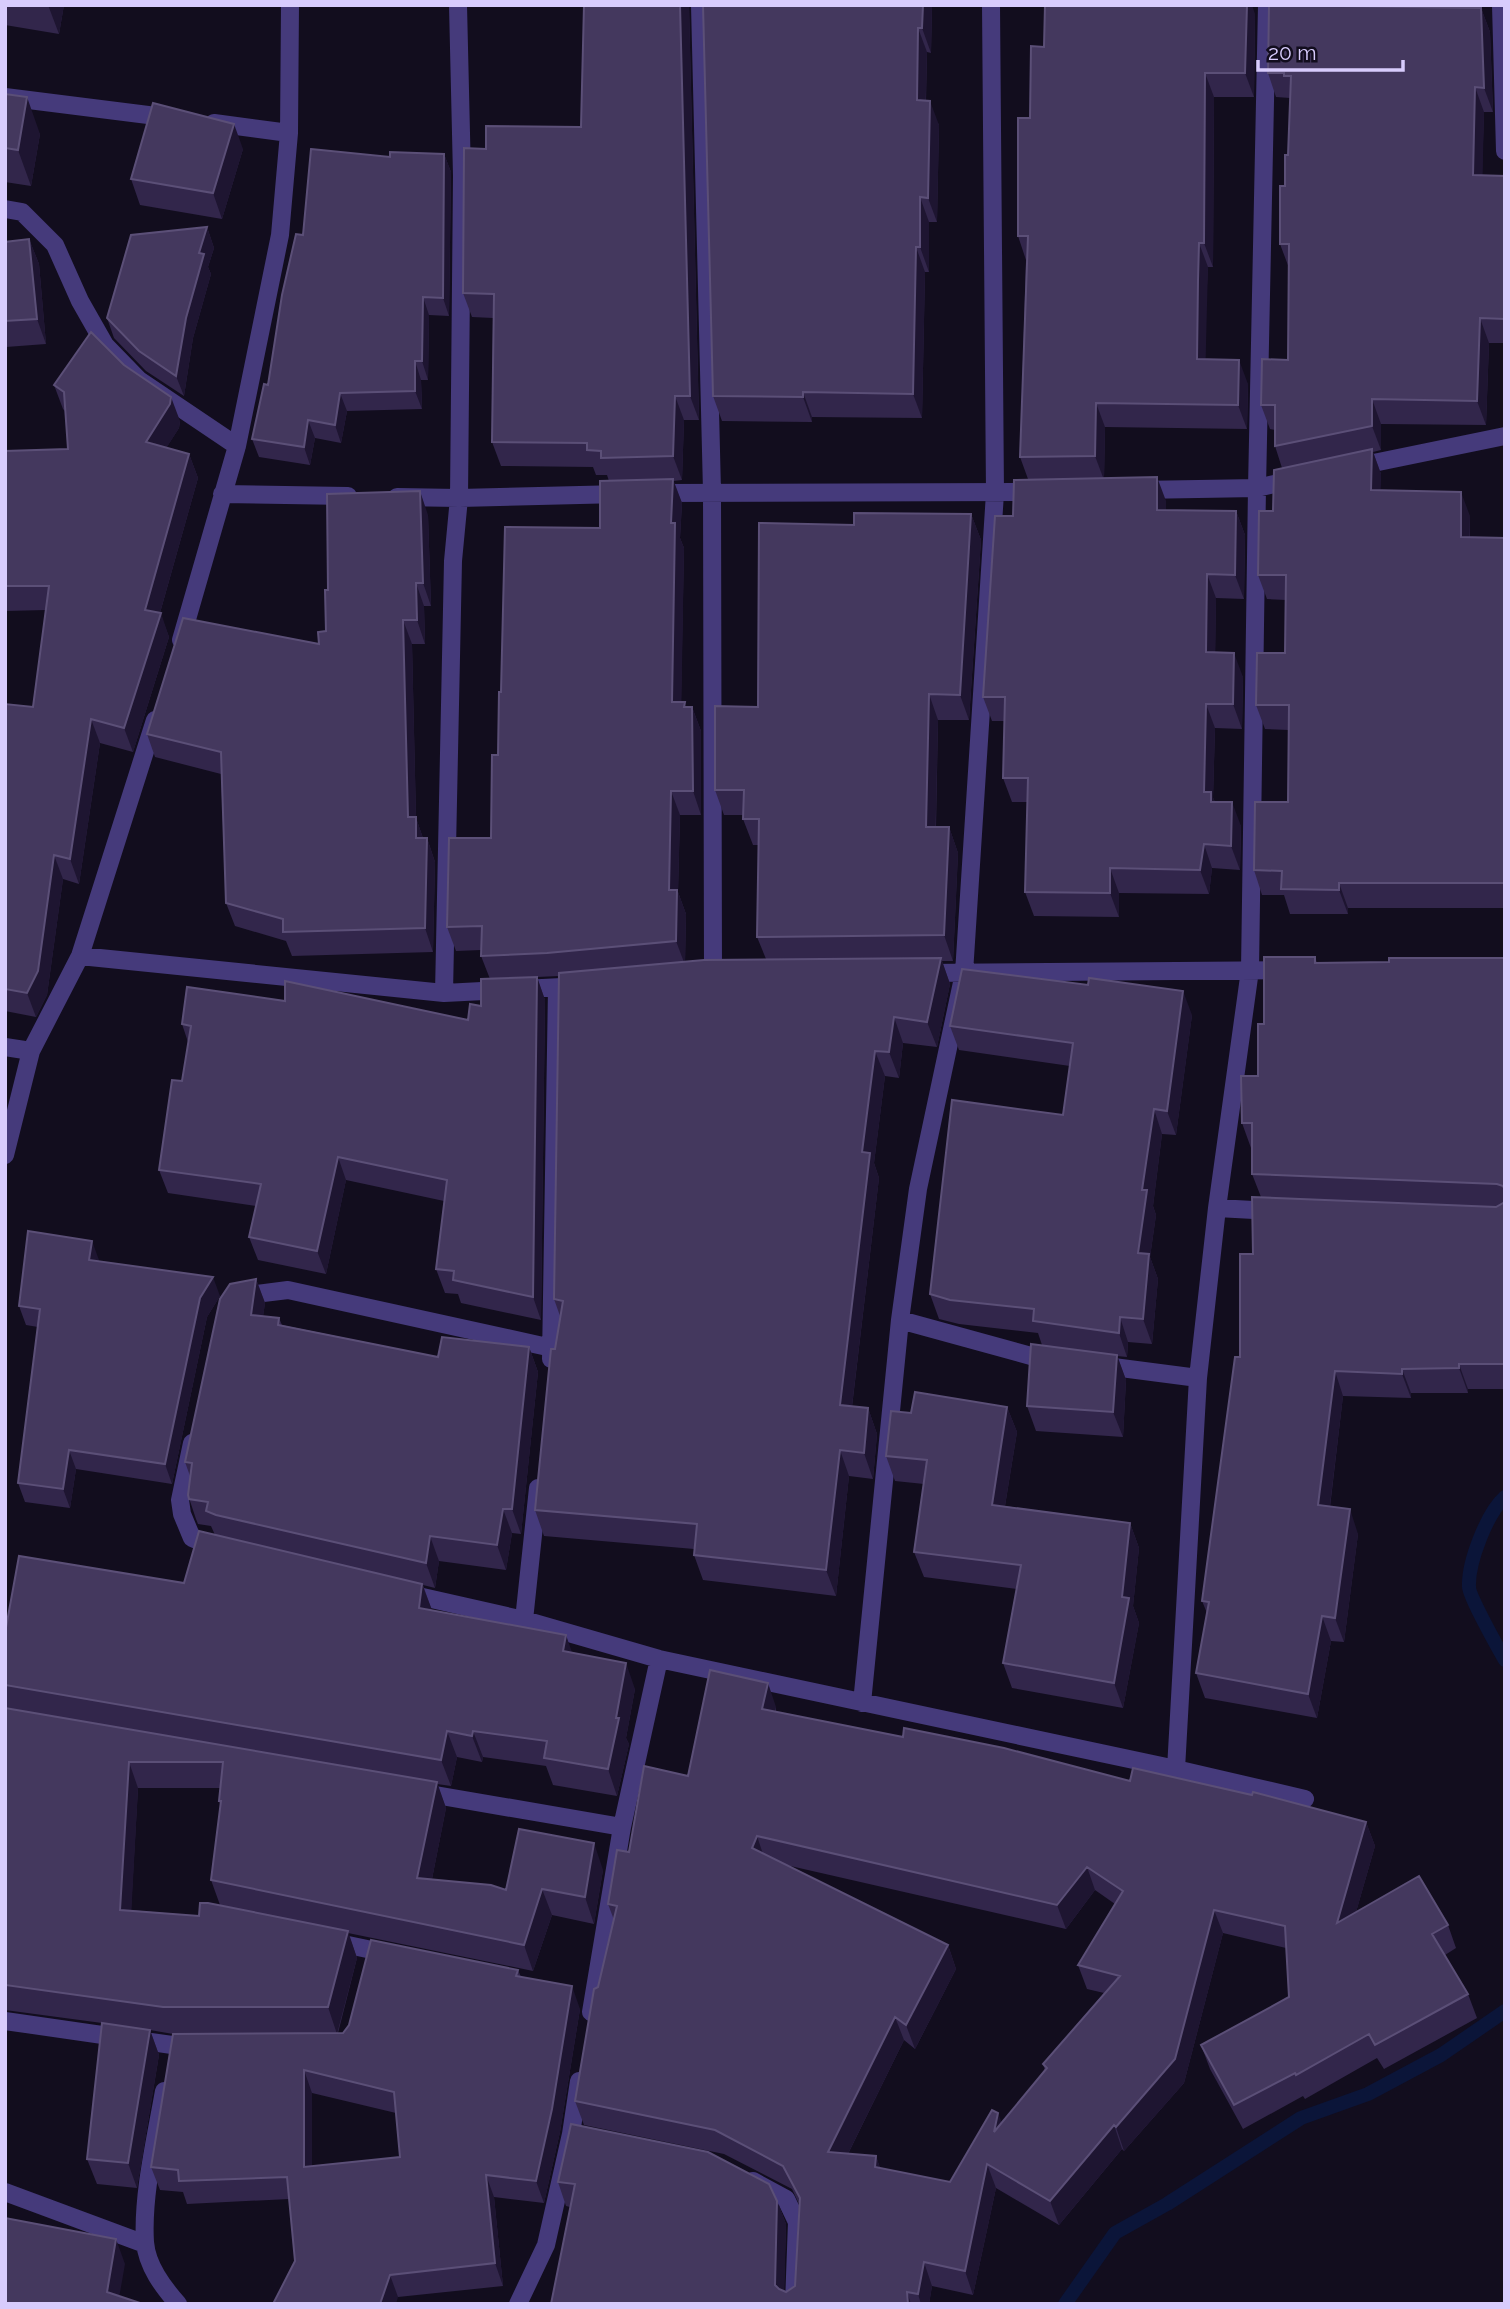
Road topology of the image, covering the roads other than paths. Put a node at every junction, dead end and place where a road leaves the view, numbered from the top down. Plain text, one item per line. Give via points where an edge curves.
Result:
1 (290, 5) edge
2 (458, 5) edge
3 (700, 5) edge
4 (991, 5) edge
5 (1267, 5) edge
6 (1501, 5) edge
7 (5, 97) edge
8 (289, 133) junction
9 (1505, 151) edge
10 (5, 209) edge
11 (1505, 436) edge
12 (237, 446) junction
13 (1335, 471) edge
14 (1309, 477) edge
15 (1257, 488) junction
16 (1119, 490) edge
17 (712, 491) junction
18 (1050, 492) edge
19 (995, 493) junction
20 (222, 494) junction
21 (459, 498) junction
22 (177, 653) edge
23 (160, 706) edge
24 (80, 956) junction
25 (1250, 970) junction
26 (1304, 970) edge
27 (908, 973) edge
28 (964, 973) junction
29 (713, 974) edge
30 (596, 985) edge
31 (557, 989) junction
32 (444, 993) junction
33 (5, 1047) edge
34 (32, 1051) junction
35 (5, 1155) edge
36 (1217, 1208) junction
37 (1286, 1211) edge
38 (225, 1308) edge
39 (900, 1320) junction
40 (552, 1348) junction
41 (549, 1375) edge
42 (1198, 1378) junction
43 (196, 1422) edge
44 (539, 1470) edge
45 (234, 1553) edge
46 (392, 1590) edge
47 (524, 1620) junction
48 (659, 1658) junction
49 (862, 1703) junction
50 (1176, 1769) junction
51 (402, 1789) edge
52 (1305, 1799) dead end
53 (622, 1827) junction
54 (317, 1938) edge
55 (410, 1958) edge
56 (5, 2021) edge
57 (587, 2033) edge
58 (213, 2045) edge
59 (583, 2058) edge
60 (170, 2059) junction
61 (743, 2176) edge
62 (5, 2192) edge
63 (145, 2244) junction
64 (178, 2304) edge
65 (518, 2304) edge
66 (794, 2304) edge

1 - 8 street
2 - 21 street via 462,176
3 - 17 street
4 - 19 street
5 - 15 street
6 - 9 street
7 - 8 street
8 - 12 street via 280,235
10 - 12 street via 22,212 55,245 106,345 139,380
11 - 13 street
12 - 20 street
14 - 15 street
15 - 16 street
15 - 25 street
17 - 19 street
17 - 21 street
17 - 29 street
18 - 19 street
19 - 28 street
20 - 21 street
20 - 22 street
21 - 32 street via 453,561
23 - 24 street
24 - 32 street
24 - 34 street
25 - 26 street
25 - 28 street
25 - 36 street
27 - 28 street
28 - 39 street via 918,1189
30 - 31 street
31 - 32 street
31 - 40 street
33 - 34 street
34 - 35 street
36 - 37 street
36 - 42 street
38 - 40 street via 232,1298 288,1290
39 - 42 street via 1031,1356
39 - 49 street
40 - 41 street
42 - 50 street
43 - 45 street via 180,1500 182,1514 192,1538
44 - 47 street
46 - 47 street
47 - 48 street
48 - 49 street
48 - 53 street
49 - 50 street
50 - 52 street
51 - 53 street
53 - 57 street via 587,1994
54 - 55 street via 369,1956
56 - 60 street
58 - 60 street
59 - 65 street via 578,2135 546,2245
60 - 63 street via 149,2177
61 - 66 street via 786,2199 797,2222
62 - 63 street
63 - 64 street via 159,2281

